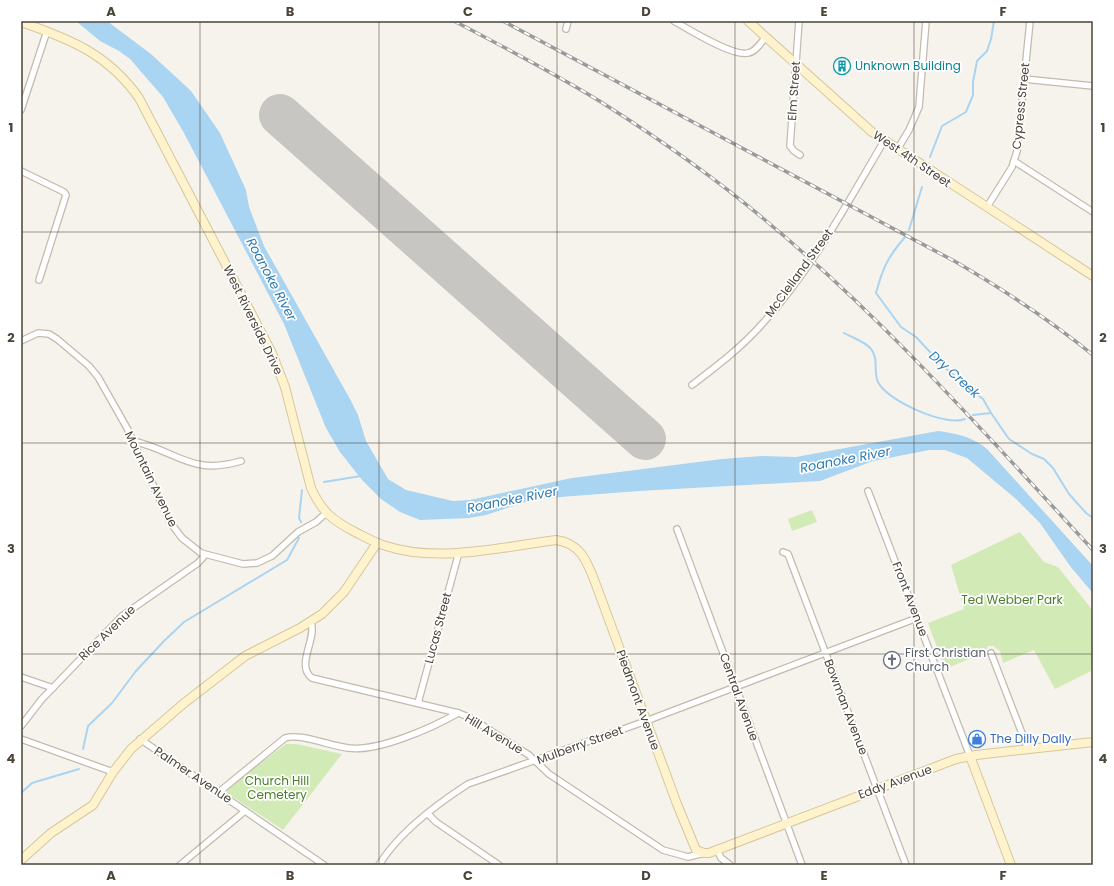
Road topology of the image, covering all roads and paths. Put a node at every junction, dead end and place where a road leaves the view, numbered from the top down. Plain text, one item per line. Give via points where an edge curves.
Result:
1 (568, 21) edge
2 (674, 21) edge
3 (748, 21) edge
4 (799, 21) edge
5 (926, 21) edge
6 (1030, 21) edge
7 (21, 22) edge
8 (566, 29) dead end
9 (47, 31) junction
10 (766, 37) junction
11 (796, 62) junction
12 (1024, 79) junction
13 (1093, 86) edge
14 (21, 110) edge
15 (884, 141) junction
16 (897, 150) junction
17 (800, 155) dead end
18 (1014, 161) junction
19 (21, 172) edge
20 (987, 207) junction
21 (1093, 212) edge
22 (1093, 276) edge
23 (39, 280) dead end
24 (21, 341) edge
25 (692, 385) dead end
26 (133, 441) junction
27 (241, 461) dead end
28 (868, 491) dead end
29 (326, 513) junction
30 (677, 529) dead end
31 (376, 543) junction
32 (572, 545) joint
33 (459, 552) junction
34 (783, 552) dead end
35 (205, 555) junction
36 (917, 618) junction
37 (310, 622) junction
38 (826, 652) junction
39 (991, 653) dead end
40 (21, 677) edge
41 (735, 686) junction
42 (53, 688) junction
43 (418, 703) junction
44 (458, 712) junction
45 (646, 721) junction
46 (21, 726) edge
47 (21, 739) edge
48 (140, 739) junction
49 (1093, 742) edge
50 (1028, 749) junction
51 (970, 756) junction
52 (535, 761) junction
53 (113, 772) junction
54 (877, 788) junction
55 (219, 792) junction
56 (245, 811) junction
57 (428, 814) junction
58 (786, 823) junction
59 (717, 850) junction
60 (704, 853) junction
61 (21, 860) edge
62 (180, 865) edge
63 (324, 865) edge
64 (379, 865) edge
65 (499, 865) edge
66 (730, 865) edge
67 (802, 865) edge
68 (906, 865) edge
69 (1011, 865) edge

1 - 8 street
2 - 10 street via 724,48 744,54 752,52
3 - 10 street, West 4th Street
4 - 11 street, Elm Street
5 - 16 street via 919,107
6 - 12 street, Cypress Street
7 - 9 street, West Riverside Drive
9 - 14 street
9 - 29 street, West Riverside Drive via 80,45 110,66 130,86 141,102 272,353 284,387 311,488
10 - 11 street, West 4th Street
11 - 15 street, West 4th Street via 854,118
11 - 17 street, Elm Street via 790,146
12 - 13 street
12 - 18 street, Cypress Street
15 - 16 street, West 4th Street
15 - 25 street, McClelland Street via 822,243 776,308 730,356
16 - 20 street, West 4th Street
18 - 20 street, Cypress Street
18 - 21 street
19 - 23 street via 66,195
20 - 22 street, West 4th Street
24 - 26 street, Mountain Avenue via 38,333 49,334 89,366 106,388
26 - 27 street via 203,466
26 - 35 street, Mountain Avenue via 173,526 192,547
28 - 36 street, Front Avenue
29 - 31 street, West Riverside Drive
29 - 35 street, Mountain Avenue via 264,560 243,564
30 - 41 street, Central Avenue
31 - 33 street, West Riverside Drive via 405,550
31 - 37 street via 344,592
32 - 33 street, West Riverside Drive via 556,540
32 - 45 street, Piedmont Avenue via 583,555 595,582
33 - 43 street, Lucas Street
34 - 38 street, Bowman Avenue via 788,554
35 - 42 street, Rice Avenue via 198,563 122,616
36 - 38 street, Mulberry Street
36 - 51 street, Front Avenue
37 - 43 street, Hill Avenue via 312,632 306,670 312,678
37 - 48 street via 245,656
38 - 41 street, Mulberry Street
38 - 54 street, Bowman Avenue
39 - 50 street
40 - 42 street
41 - 45 street, Mulberry Street
41 - 58 street, Central Avenue
42 - 46 street, Rice Avenue
43 - 44 street, Hill Avenue
44 - 52 street, Hill Avenue via 480,723
44 - 55 street via 434,726 364,748 348,748 294,736 285,738
45 - 52 street, Mulberry Street
45 - 60 street, Piedmont Avenue via 693,846
47 - 53 street
48 - 53 street
48 - 55 street, Palmer Avenue
49 - 50 street, Eddy Avenue
50 - 51 street, Eddy Avenue
51 - 54 street, Eddy Avenue
51 - 69 street, Front Avenue
52 - 57 street, Mulberry Street via 496,772 468,784
52 - 60 street, Hill Avenue via 663,850 688,857
53 - 61 street via 93,805 51,833
54 - 58 street, Eddy Avenue
54 - 68 street, Bowman Avenue
55 - 56 street, Palmer Avenue
56 - 62 street
56 - 63 street, Palmer Avenue
57 - 64 street, Mulberry Street via 394,843
57 - 65 street
58 - 59 street, Eddy Avenue
58 - 67 street, Central Avenue
59 - 60 street, Eddy Avenue
59 - 66 street

